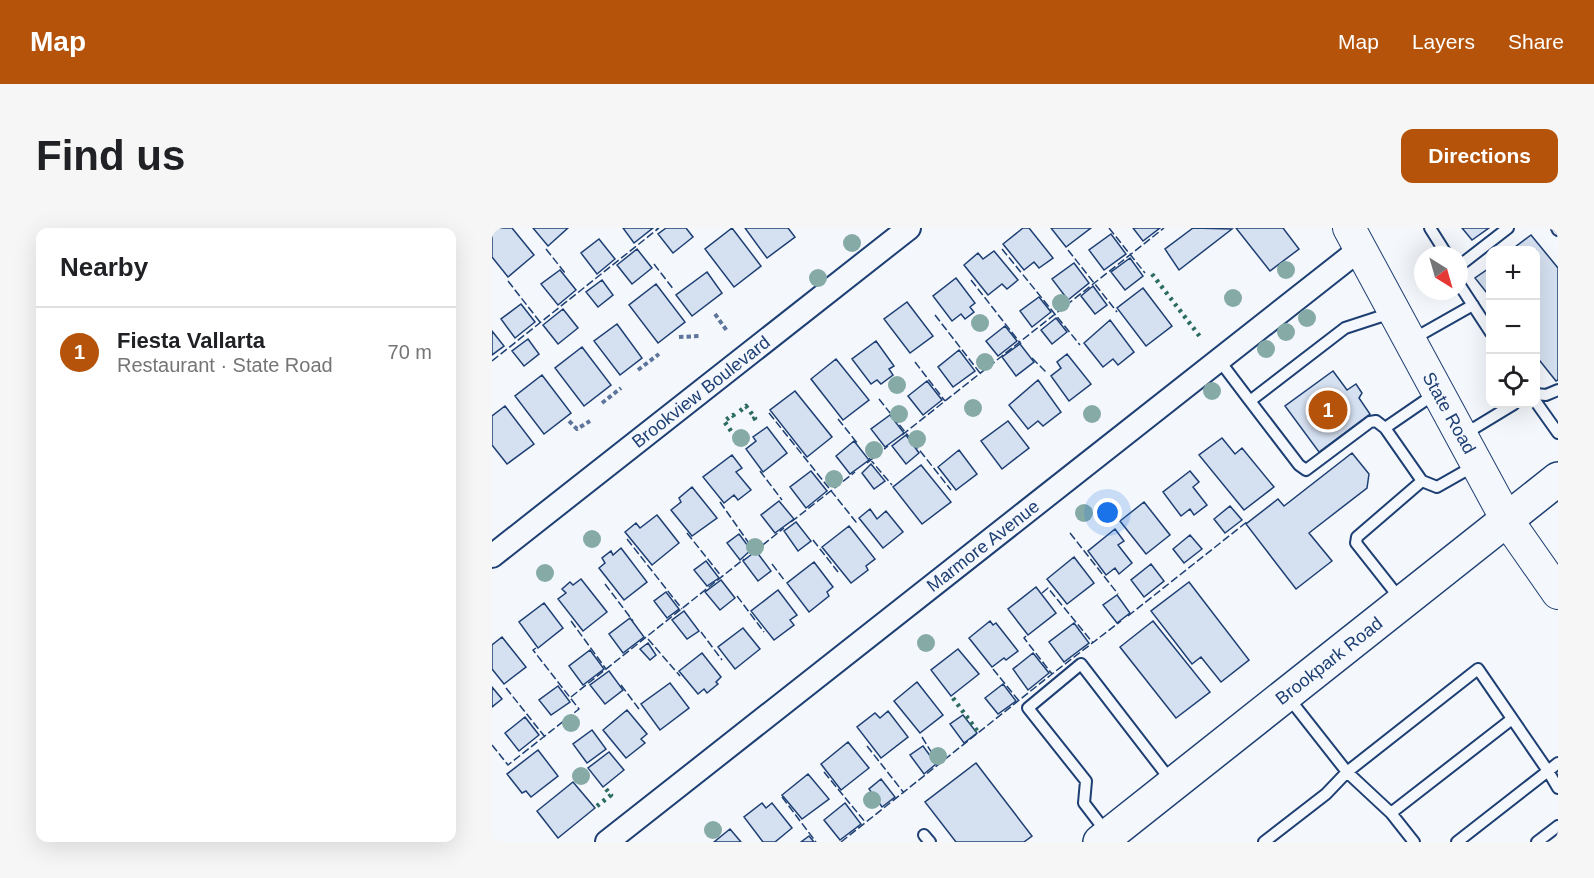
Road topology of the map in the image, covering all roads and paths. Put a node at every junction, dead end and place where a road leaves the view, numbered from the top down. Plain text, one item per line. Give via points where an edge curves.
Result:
1 (909, 228) edge
2 (1430, 228) edge
3 (1508, 228) edge
4 (1354, 239) edge
5 (1441, 246) edge
6 (1468, 259) edge
7 (1468, 298) edge
8 (1473, 305) junction
9 (1395, 312) junction
10 (715, 314) dead end
11 (1486, 325) edge
12 (727, 331) dead end
13 (701, 336) dead end
14 (679, 337) dead end
15 (1410, 340) junction
16 (659, 354) dead end
17 (1219, 360) junction
18 (638, 370) dead end
19 (621, 388) dead end
20 (1558, 390) edge
21 (1438, 392) junction
22 (1540, 394) edge
23 (1250, 401) junction
24 (602, 403) dead end
25 (1507, 408) edge
26 (1540, 408) edge
27 (569, 421) dead end
28 (590, 421) dead end
29 (1384, 428) junction
30 (1558, 433) edge
31 (1462, 435) junction
32 (1477, 464) junction
33 (1558, 479) edge
34 (1422, 481) junction
35 (1507, 520) junction
36 (492, 556) edge
37 (1558, 593) edge
38 (1403, 602) junction
39 (1286, 695) junction
40 (1512, 718) junction
41 (1558, 763) edge
42 (1548, 771) junction
43 (1347, 772) junction
44 (1174, 784) junction
45 (1558, 788) edge
46 (1391, 813) junction
47 (1558, 826) edge
48 (1105, 838) edge
49 (607, 842) edge
50 (1264, 842) edge
51 (1414, 842) edge
52 (1457, 842) edge
53 (1537, 842) edge

1 - 36 street, Brookview Boulevard
2 - 5 lane
3 - 6 lane
4 - 9 main road, State Road
4 - 17 street, Marmore Avenue
7 - 8 lane
8 - 11 lane
8 - 15 lane
9 - 15 main road, State Road
9 - 23 lane via 1345,328
10 - 12 path
13 - 14 path
15 - 21 main road, State Road
16 - 18 path
17 - 23 lane
17 - 49 street, Marmore Avenue
19 - 24 path
20 - 22 lane
21 - 29 lane
21 - 31 main road, State Road
23 - 29 lane via 1306,470 1370,422 1376,421
25 - 31 lane
26 - 30 lane
27 - 28 path via 578,429
29 - 34 lane
31 - 32 main road, State Road
32 - 34 lane via 1437,487
32 - 35 main road, State Road
33 - 35 main road, Brookpark Road
34 - 38 lane via 1357,537 1356,543
35 - 37 main road, State Road
35 - 38 main road, Brookpark Road
38 - 39 main road, Brookpark Road
39 - 43 lane
39 - 44 main road, Brookpark Road
40 - 42 lane
40 - 43 lane via 1478,669
40 - 46 lane
41 - 42 lane
42 - 45 lane
42 - 52 lane
43 - 46 lane
43 - 50 lane via 1326,794
44 - 48 main road, Brookpark Road
44 - 48 lane via 1081,664 1028,708 1086,782 1084,803
46 - 51 lane
47 - 53 lane

